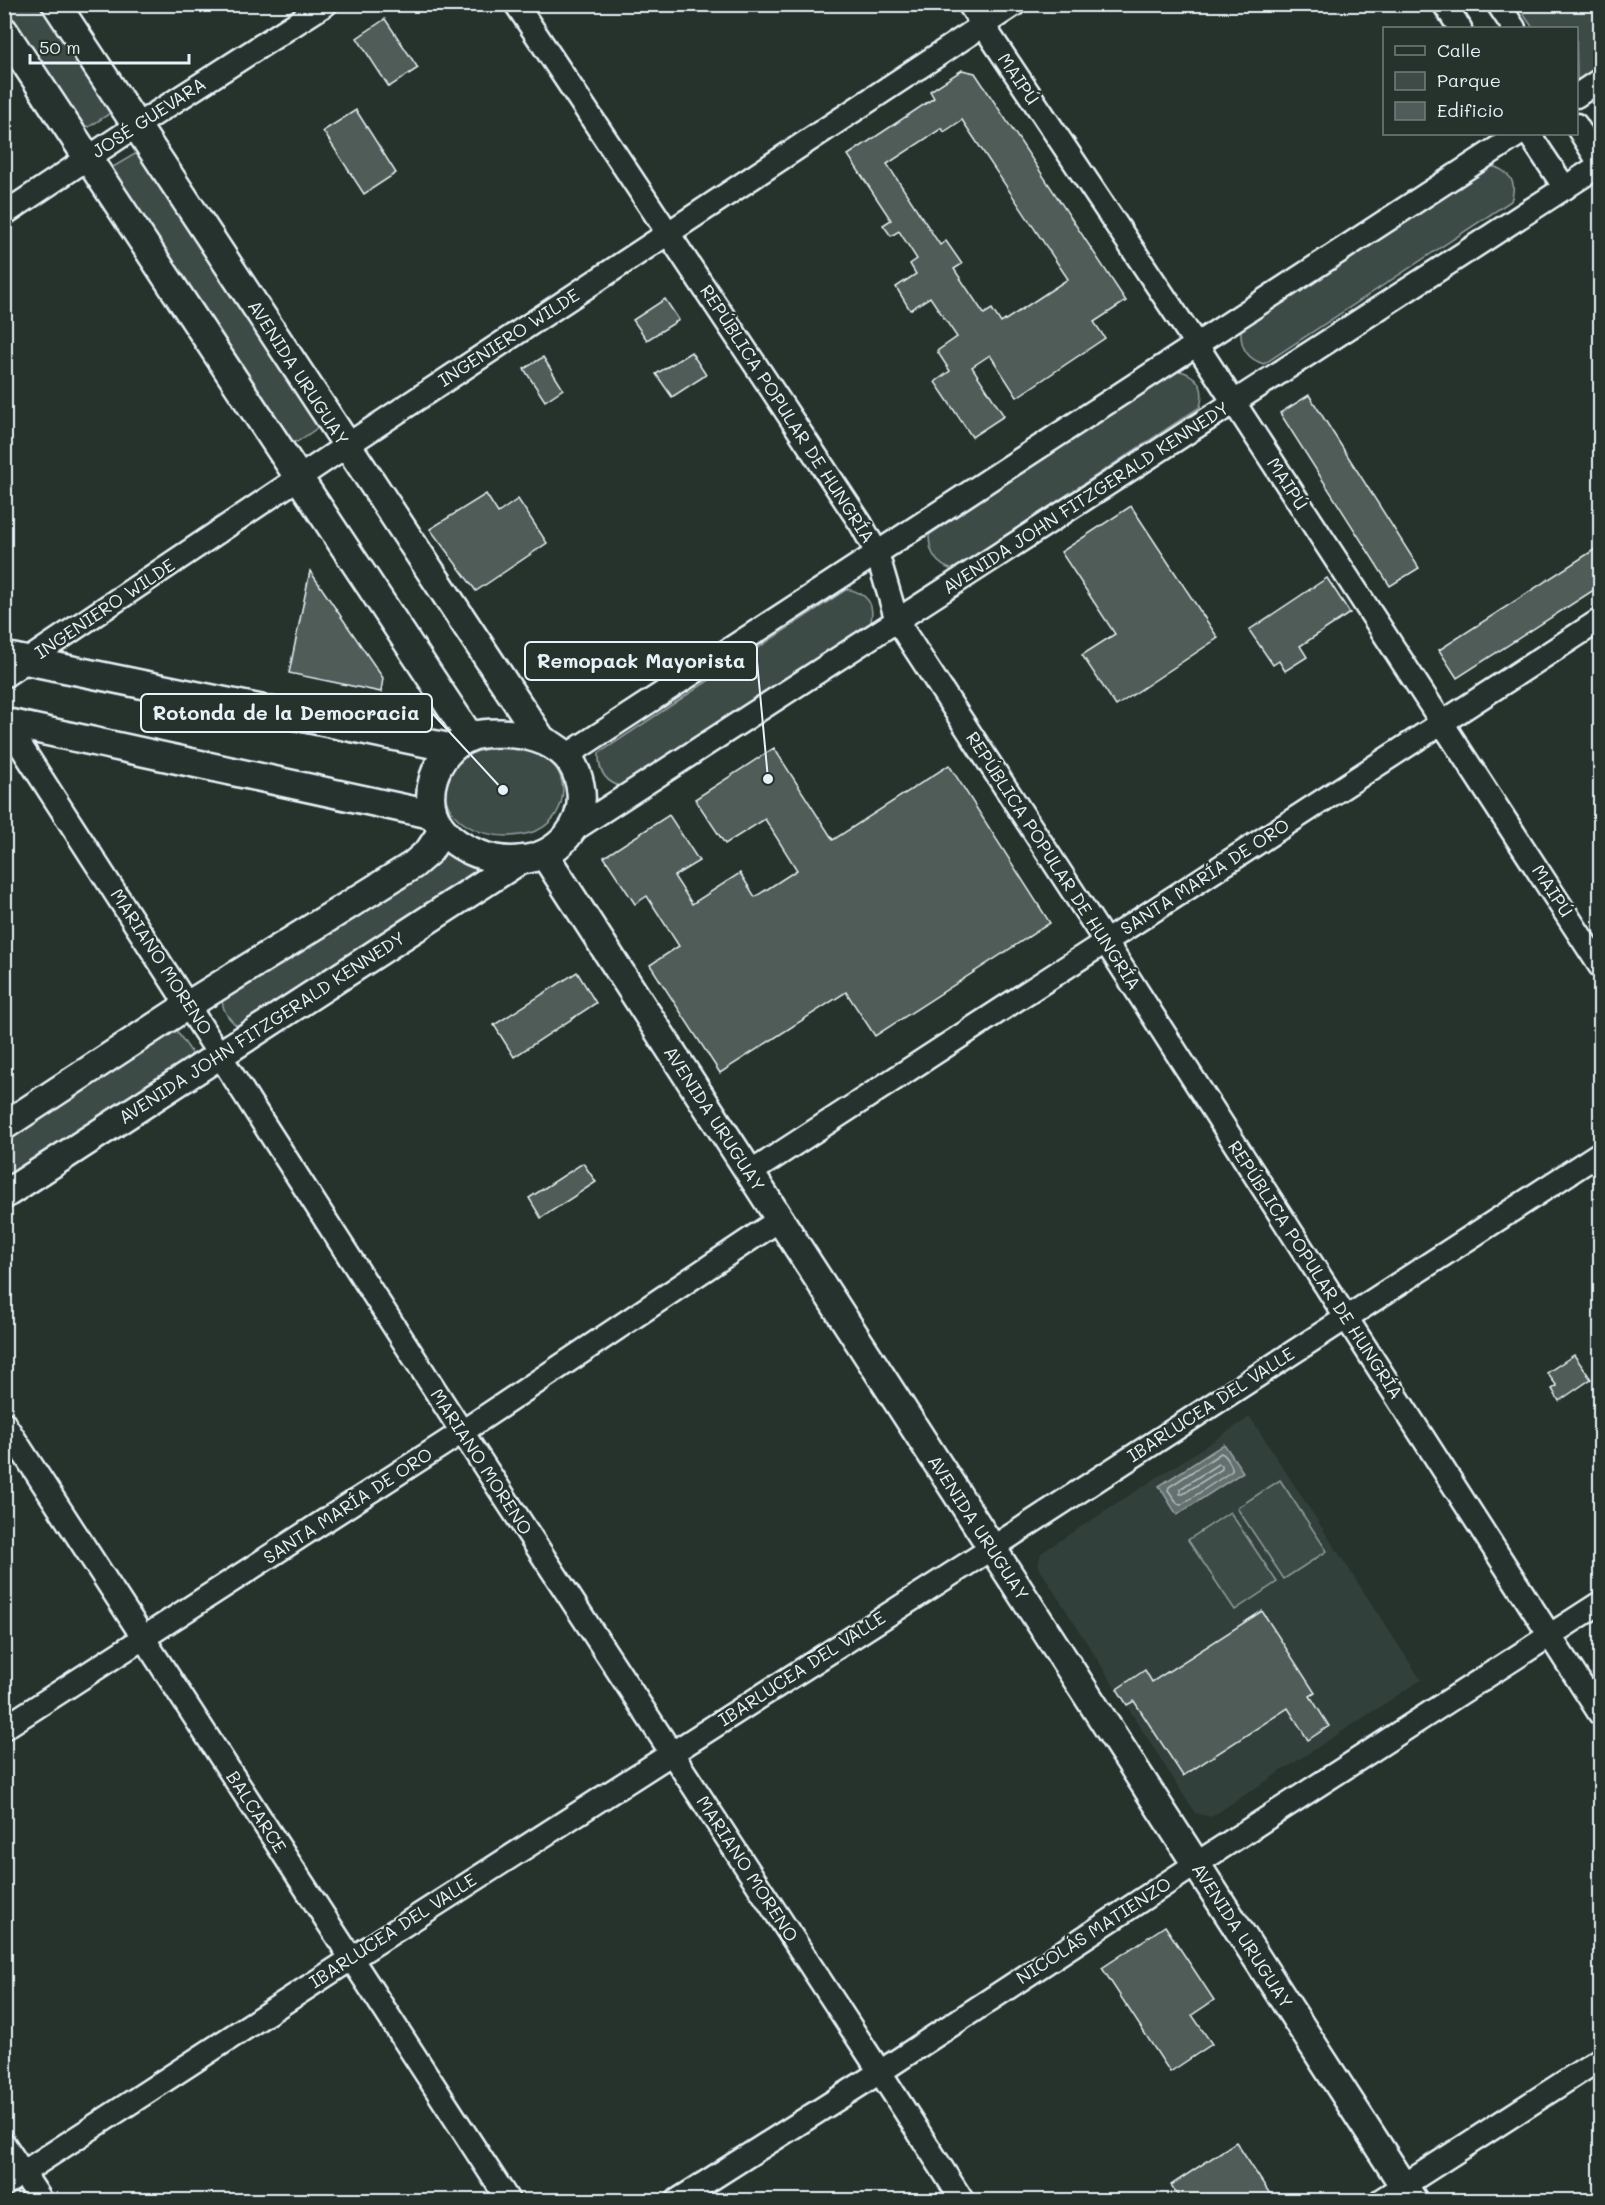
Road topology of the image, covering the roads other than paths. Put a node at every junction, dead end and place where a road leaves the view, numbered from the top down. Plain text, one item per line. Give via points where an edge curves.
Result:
1 (56, 4) edge
2 (326, 4) edge
3 (516, 4) edge
4 (969, 4) edge
5 (1015, 4) edge
6 (1444, 4) edge
7 (1498, 4) edge
8 (983, 26) junction
9 (1459, 27) edge
10 (1513, 27) edge
11 (4, 31) edge
12 (1600, 80) edge
13 (1578, 95) edge
14 (136, 126) junction
15 (1578, 128) edge
16 (1517, 135) edge
17 (1530, 135) edge
18 (88, 158) junction
19 (1600, 165) edge
20 (1565, 188) junction
21 (4, 214) edge
22 (669, 233) junction
23 (1196, 344) junction
24 (1234, 402) junction
25 (346, 446) junction
26 (298, 478) junction
27 (877, 553) junction
28 (1600, 620) edge
29 (897, 621) junction
30 (16, 659) edge
31 (4, 676) edge
32 (5, 722) edge
33 (1442, 723) junction
34 (542, 740) junction
35 (460, 743) junction
36 (566, 756) junction
37 (438, 823) junction
38 (572, 831) junction
39 (532, 857) junction
40 (1105, 941) junction
41 (1600, 966) edge
42 (188, 1005) junction
43 (221, 1054) junction
44 (4, 1126) edge
45 (1600, 1153) edge
46 (750, 1173) junction
47 (4, 1194) edge
48 (779, 1220) junction
49 (1345, 1318) junction
50 (4, 1423) edge
51 (462, 1432) junction
52 (992, 1548) junction
53 (1600, 1603) edge
54 (1550, 1636) junction
55 (145, 1638) junction
56 (1600, 1714) edge
57 (4, 1728) edge
58 (671, 1753) junction
59 (1196, 1864) junction
60 (351, 1959) junction
61 (1600, 2059) edge
62 (880, 2072) junction
63 (4, 2144) edge
64 (24, 2173) junction
65 (4, 2185) edge
66 (1408, 2193) edge
67 (41, 2200) edge
68 (508, 2200) edge
69 (678, 2200) edge
70 (962, 2200) edge
71 (1381, 2200) edge

1 - 14 street, AVENIDA URUGUAY
2 - 14 street, JOSÉ GUEVARA
3 - 22 street, REPÚBLICA POPULAR DE HUNGRÍA
4 - 8 street, MAIPÚ
5 - 8 street, INGENIERO WILDE
6 - 9 street
7 - 10 street
8 - 22 street, INGENIERO WILDE
8 - 23 street, MAIPÚ
11 - 18 street
12 - 13 street
14 - 18 street, JOSÉ GUEVARA
14 - 25 street, AVENIDA URUGUAY
15 - 19 street
16 - 23 street
17 - 20 street
18 - 21 street, JOSÉ GUEVARA
18 - 26 street
19 - 20 street, AVENIDA JOHN FITZGERALD KENNEDY
20 - 24 street, AVENIDA JOHN FITZGERALD KENNEDY
22 - 25 street, INGENIERO WILDE
22 - 27 street, REPÚBLICA POPULAR DE HUNGRÍA
23 - 24 street, MAIPÚ
23 - 27 street
24 - 29 street, AVENIDA JOHN FITZGERALD KENNEDY
24 - 33 street, MAIPÚ
25 - 26 street, INGENIERO WILDE
25 - 34 street, AVENIDA URUGUAY
26 - 30 street, INGENIERO WILDE
26 - 35 street
27 - 29 street, REPÚBLICA POPULAR DE HUNGRÍA
27 - 36 street
28 - 33 street, SANTA MARÍA DE ORO
29 - 38 street, AVENIDA JOHN FITZGERALD KENNEDY
29 - 40 street, REPÚBLICA POPULAR DE HUNGRÍA
30 - 31 street, INGENIERO WILDE
30 - 35 street
32 - 37 street
32 - 42 street, MARIANO MORENO
33 - 40 street, SANTA MARÍA DE ORO
33 - 41 street, MAIPÚ
34 - 35 street via 500,733
34 - 36 street
35 - 37 street via 440,761 433,776 430,796
36 - 38 street via 577,772 582,796
37 - 39 street via 468,850 498,860
37 - 42 street via 429,851 413,865
38 - 39 street via 561,844
39 - 43 street, AVENIDA JOHN FITZGERALD KENNEDY
39 - 46 street, AVENIDA URUGUAY
40 - 46 street, SANTA MARÍA DE ORO
40 - 49 street, REPÚBLICA POPULAR DE HUNGRÍA
42 - 43 street, MARIANO MORENO
42 - 44 street
43 - 47 street, AVENIDA JOHN FITZGERALD KENNEDY
43 - 51 street, MARIANO MORENO
45 - 49 street, IBARLUCEA DEL VALLE
46 - 48 street, AVENIDA URUGUAY
48 - 51 street, SANTA MARÍA DE ORO
48 - 52 street, AVENIDA URUGUAY
49 - 52 street, IBARLUCEA DEL VALLE
49 - 54 street, REPÚBLICA POPULAR DE HUNGRÍA
50 - 55 street, BALCARCE
51 - 55 street, SANTA MARÍA DE ORO
51 - 58 street, MARIANO MORENO
52 - 58 street, IBARLUCEA DEL VALLE
52 - 59 street, AVENIDA URUGUAY
53 - 54 street, NICOLÁS MATIENZO
54 - 56 street, REPÚBLICA POPULAR DE HUNGRÍA
54 - 59 street, NICOLÁS MATIENZO
55 - 57 street, SANTA MARÍA DE ORO
55 - 60 street, BALCARCE
58 - 60 street, IBARLUCEA DEL VALLE
58 - 62 street, MARIANO MORENO
59 - 62 street, NICOLÁS MATIENZO
59 - 66 street, AVENIDA URUGUAY
60 - 64 street, IBARLUCEA DEL VALLE
60 - 68 street, BALCARCE
61 - 66 street
62 - 69 street, NICOLÁS MATIENZO
62 - 70 street, MARIANO MORENO
63 - 64 street
64 - 65 street, IBARLUCEA DEL VALLE
64 - 67 street
66 - 71 street

